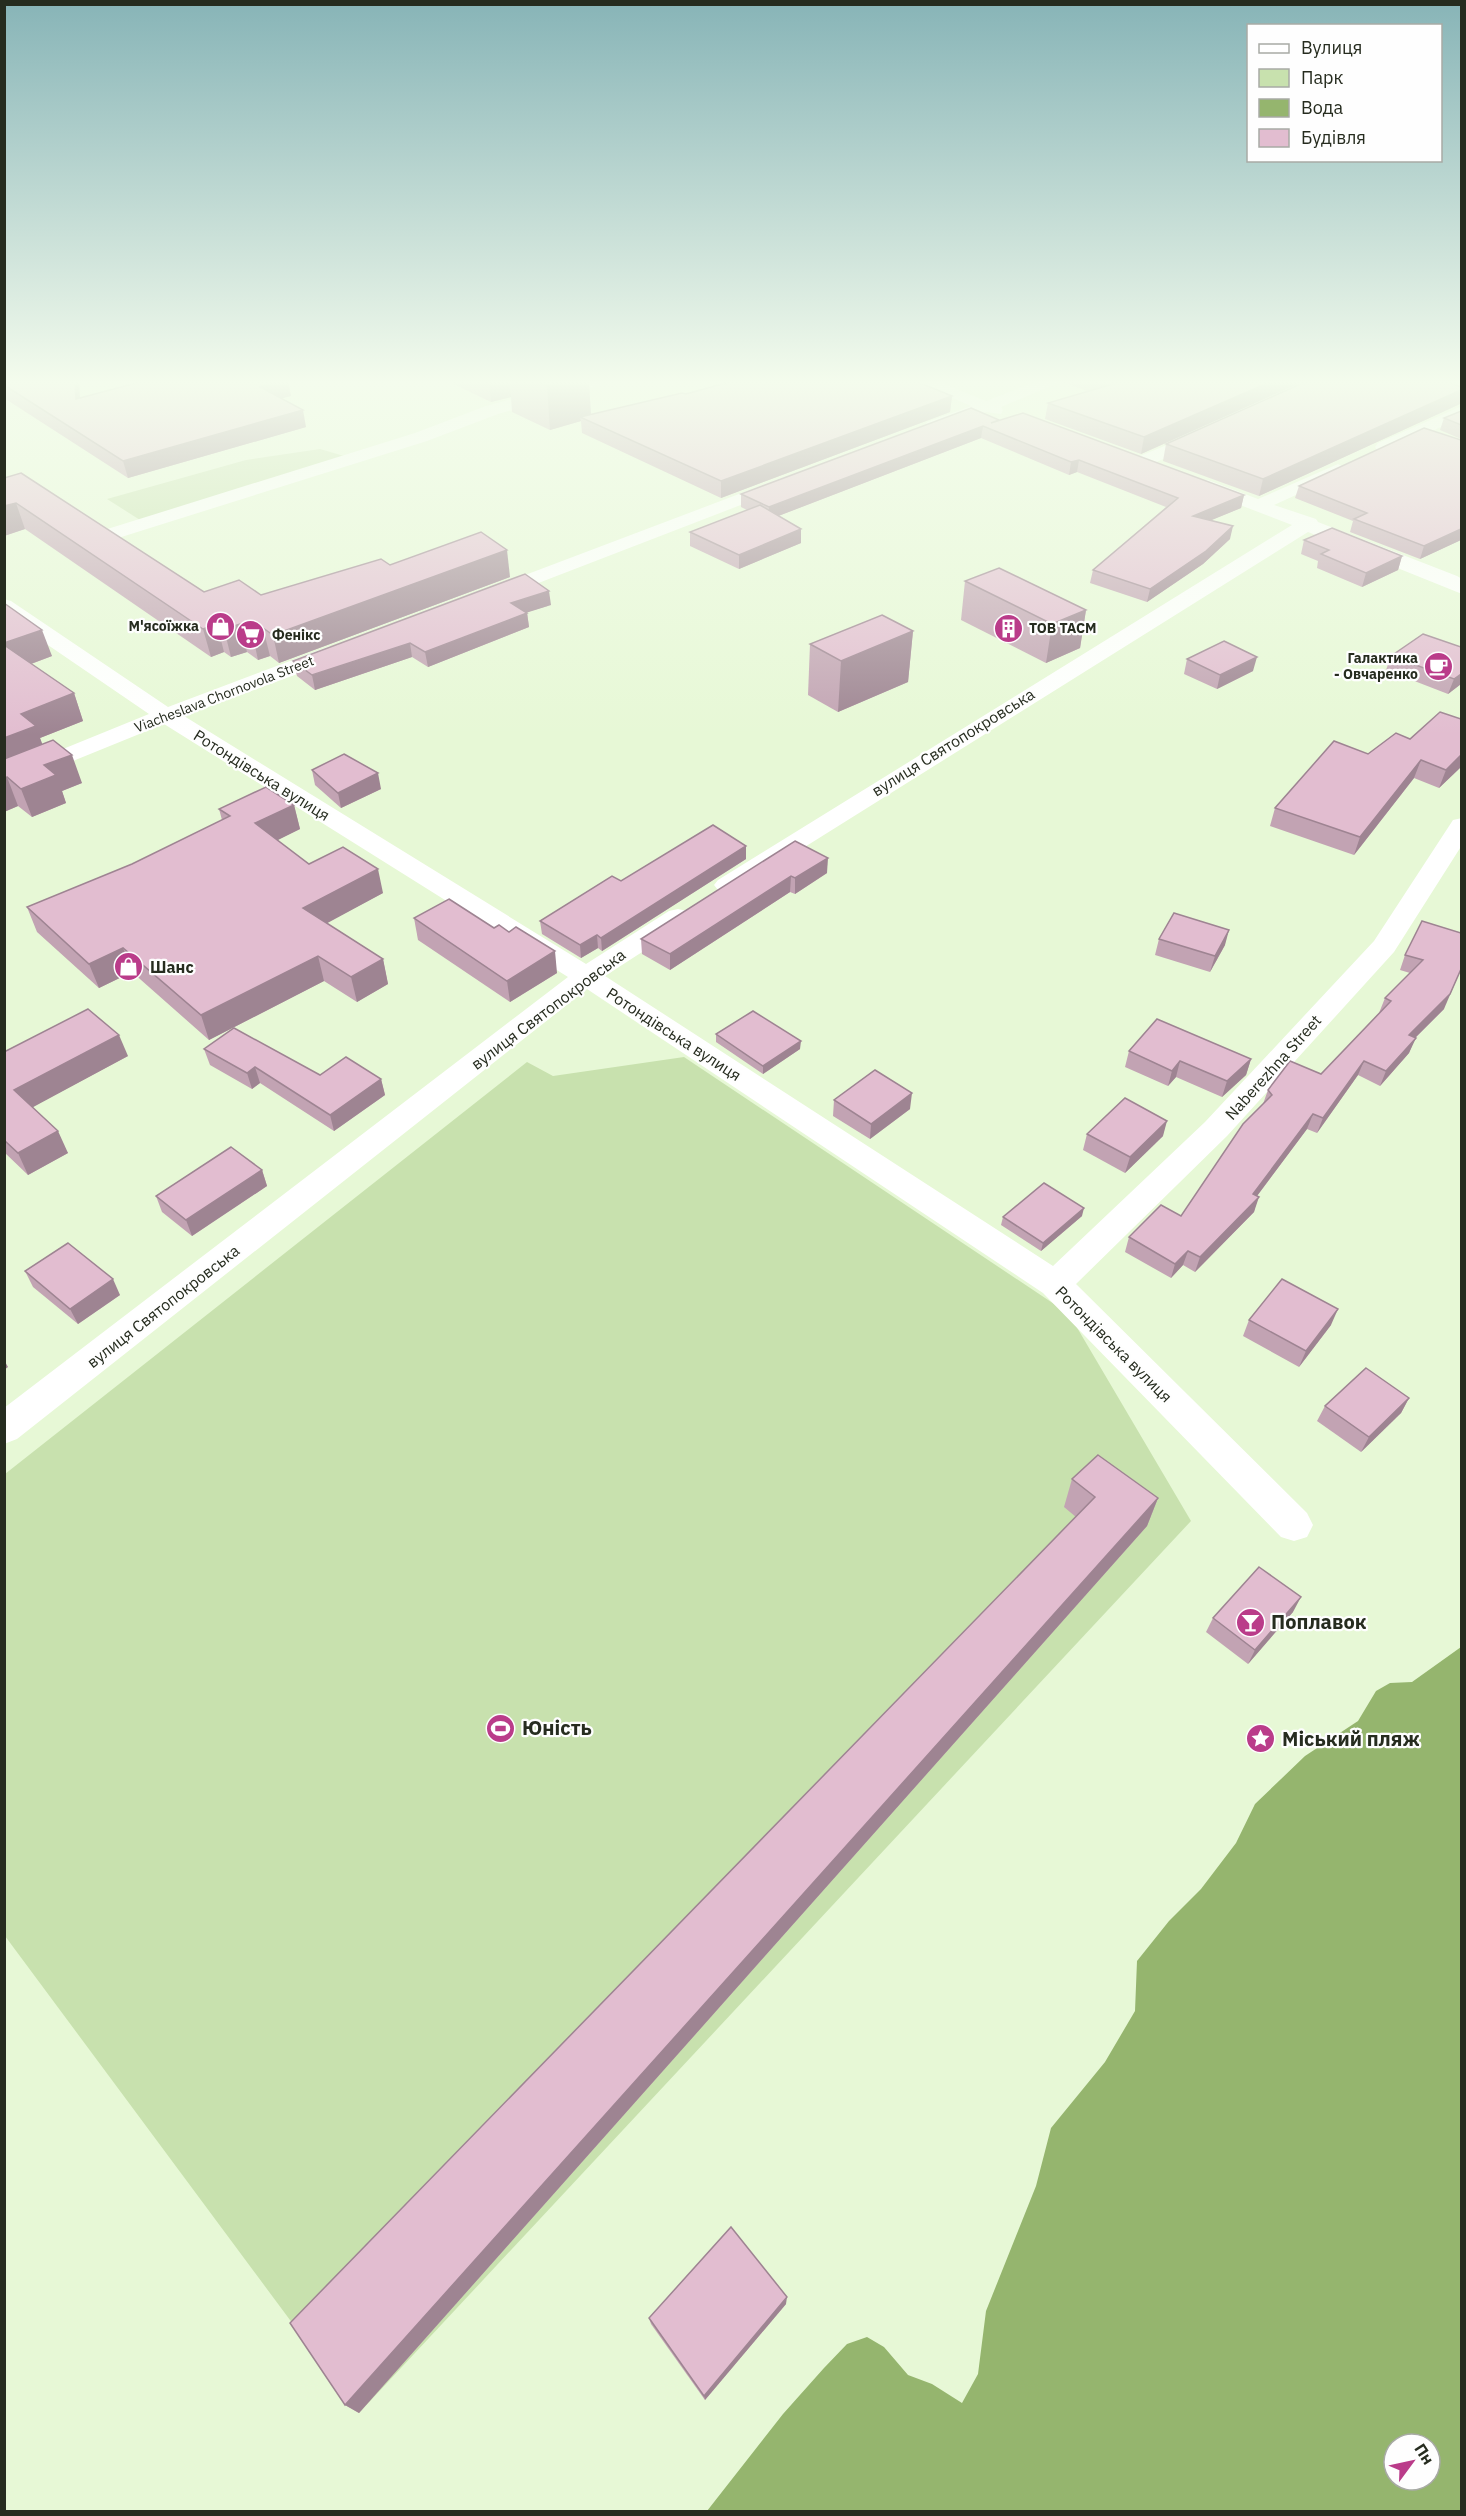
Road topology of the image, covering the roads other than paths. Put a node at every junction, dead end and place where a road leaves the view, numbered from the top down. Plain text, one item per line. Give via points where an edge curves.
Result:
1 (222, 499) edge
2 (738, 499) edge
3 (1244, 499) edge
4 (1272, 499) edge
5 (1260, 505) junction
6 (1309, 523) junction
7 (108, 535) edge
8 (1456, 584) edge
9 (477, 600) edge
10 (4, 605) edge
11 (357, 644) edge
12 (167, 715) junction
13 (4, 782) edge
14 (1461, 825) edge
15 (586, 976) junction
16 (1055, 1284) junction
17 (4, 1429) edge
18 (1294, 1525) dead end

1 - 7 street
2 - 9 street
3 - 5 street
4 - 5 street
5 - 6 street
6 - 8 street
6 - 15 street, вулиця Святопокровська via 801,837
10 - 12 street, Ротондівська вулиця
11 - 12 street, Viacheslava Chornovola Street
12 - 13 street, Viacheslava Chornovola Street
12 - 15 street, Ротондівська вулиця
14 - 16 street, Naberezhna Street via 1384,946 1216,1129
15 - 16 street, Ротондівська вулиця
15 - 17 street, вулиця Святопокровська
16 - 18 street, Ротондівська вулиця

